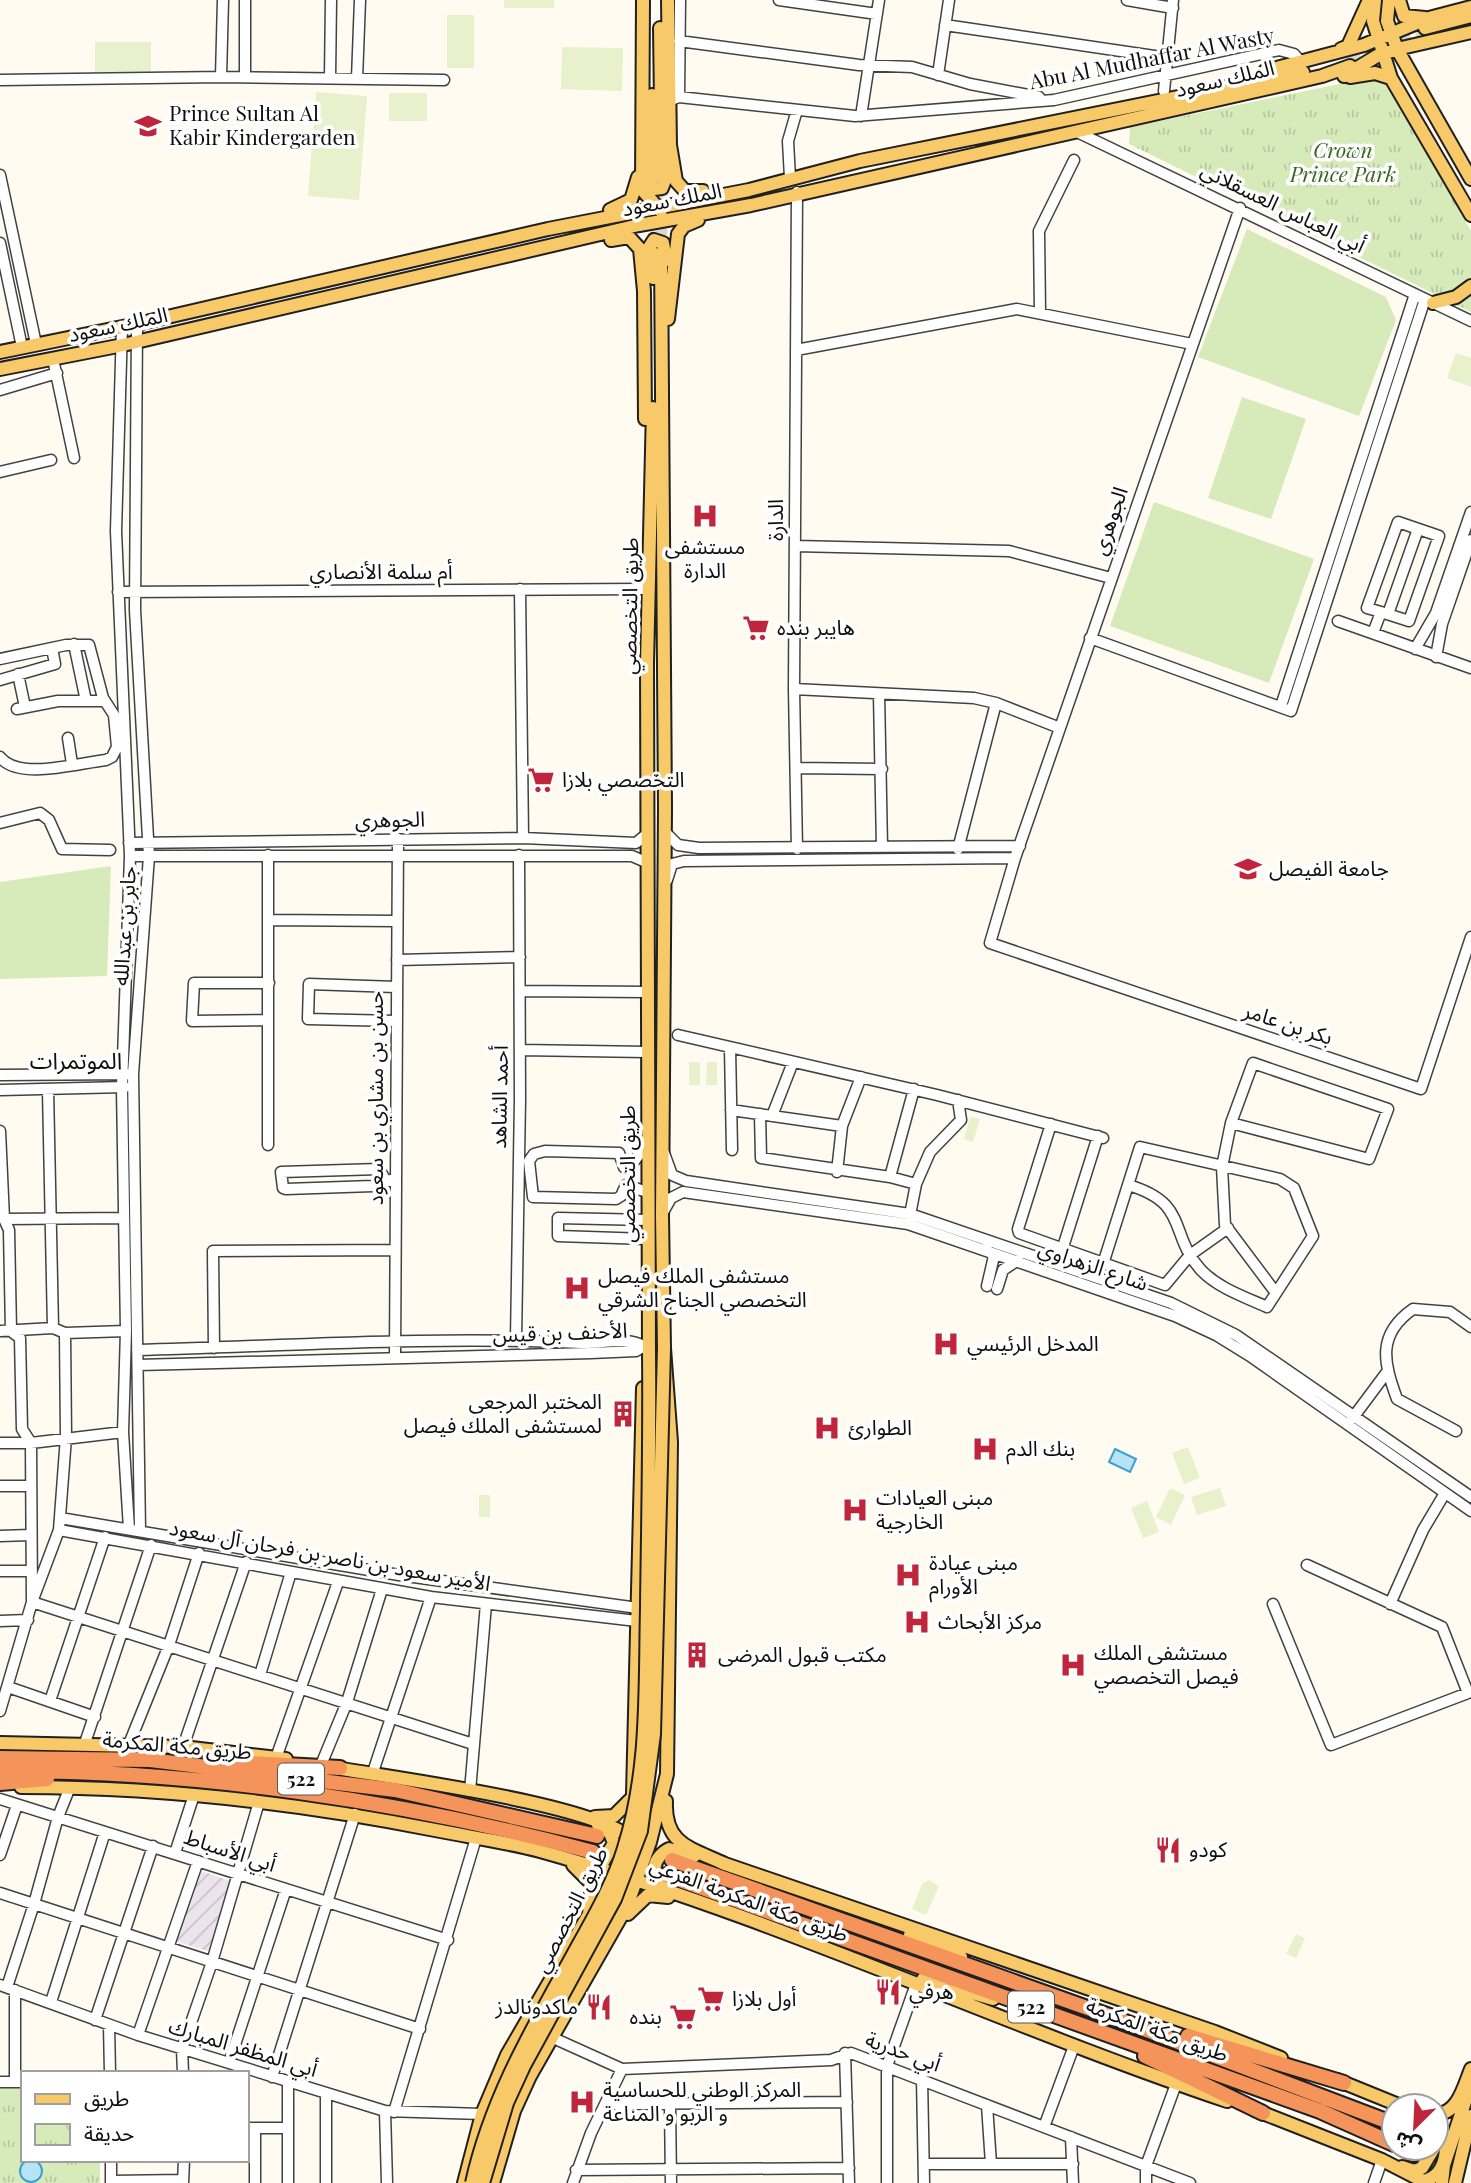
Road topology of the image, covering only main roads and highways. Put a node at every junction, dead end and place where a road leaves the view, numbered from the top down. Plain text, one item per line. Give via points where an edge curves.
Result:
1 (643, 0) edge
2 (651, 0) edge
3 (660, 0) edge
4 (668, 0) edge
5 (1369, 0) edge
6 (1375, 0) edge
7 (1388, 0) edge
8 (1399, 0) edge
9 (1471, 7) edge
10 (1471, 16) edge
11 (1471, 24) edge
12 (1428, 27) junction
13 (1471, 32) edge
14 (1384, 38) junction
15 (1448, 38) junction
16 (1401, 48) junction
17 (1383, 54) junction
18 (1302, 63) junction
19 (1408, 73) junction
20 (1391, 78) junction
21 (1336, 79) junction
22 (1103, 112) junction
23 (1092, 129) junction
24 (643, 145) junction
25 (670, 145) junction
26 (1471, 179) edge
27 (749, 190) junction
28 (751, 205) junction
29 (1471, 215) edge
30 (654, 217) junction
31 (548, 229) junction
32 (551, 245) junction
33 (1471, 286) edge
34 (644, 291) junction
35 (1424, 299) road end
36 (667, 327) junction
37 (0, 352) edge
38 (0, 369) edge
39 (661, 540) junction
40 (647, 663) junction
41 (664, 1348) junction
42 (647, 1350) junction
43 (0, 1743) edge
44 (0, 1758) edge
45 (150, 1760) junction
46 (340, 1768) junction
47 (0, 1771) edge
48 (667, 1774) junction
49 (133, 1776) junction
50 (178, 1780) junction
51 (0, 1785) edge
52 (633, 1797) junction
53 (355, 1814) junction
54 (571, 1814) junction
55 (624, 1830) junction
56 (597, 1836) dead end
57 (593, 1852) dead end
58 (561, 1857) junction
59 (671, 1860) dead end
60 (725, 1864) junction
61 (609, 1872) junction
62 (666, 1875) dead end
63 (637, 1881) junction
64 (820, 1896) junction
65 (706, 1904) junction
66 (589, 1914) junction
67 (617, 1924) junction
68 (817, 1942) junction
69 (1039, 1990) junction
70 (1107, 2015) junction
71 (1080, 2025) junction
72 (1471, 2069) edge
73 (1344, 2083) junction
74 (1471, 2084) edge
75 (1380, 2095) edge
76 (1380, 2098) edge
77 (1380, 2100) edge
78 (1450, 2110) edge
79 (1263, 2113) junction
80 (1471, 2116) edge
81 (1380, 2119) edge
82 (1380, 2138) edge
83 (1471, 2149) edge
84 (1380, 2159) edge
85 (1384, 2162) edge
86 (1386, 2162) edge
87 (1388, 2162) edge
88 (1426, 2162) edge
89 (1444, 2162) edge
90 (1444, 2165) junction
91 (1457, 2180) edge
92 (464, 2183) edge
93 (472, 2183) edge
94 (484, 2183) edge
95 (494, 2183) edge
96 (1410, 2183) edge
97 (1442, 2183) edge

1 - 24 main road
2 - 3 main road via 657,178
4 - 25 main road via 675,99
5 - 18 main road via 1348,46
6 - 14 main road via 1373,21
7 - 14 main road
8 - 12 main road via 1404,16
9 - 12 main road
10 - 12 main road
11 - 12 main road
12 - 14 main road
12 - 15 main road via 1412,28 1412,35 1418,41
13 - 15 main road
14 - 16 main road
14 - 17 main road
14 - 18 main road
15 - 16 main road
15 - 19 main road via 1417,48
16 - 17 main road
16 - 19 main road
17 - 20 main road
17 - 21 main road
18 - 21 main road via 1356,51 1360,56 1357,68
18 - 22 main road via 1164,91
19 - 26 main road
20 - 21 main road via 1375,73
20 - 29 main road
21 - 23 main road
22 - 23 main road, الملك سعود via 1349,62 1322,76
22 - 27 main road, الملك سعود
23 - 28 main road, الملك سعود
24 - 25 main road via 647,183 654,189 667,182
24 - 30 main road via 642,185
24 - 31 main road via 631,200
25 - 27 main road via 676,181 685,191
25 - 30 main road via 671,192
27 - 30 main road, الملك سعود via 679,202
28 - 30 main road, الملك سعود
28 - 36 main road via 684,226 676,246
30 - 31 main road, الملك سعود
30 - 32 main road, الملك سعود
30 - 34 main road via 644,246
30 - 36 main road via 671,245
31 - 37 main road, الملك سعود
32 - 34 main road via 629,237 640,249
32 - 38 main road, الملك سعود via 452,271
33 - 35 main road via 1456,298
34 - 36 main road via 647,251 653,240 660,241 666,254
34 - 40 main road
36 - 39 main road via 666,519
39 - 40 main road, طريق التخصصي via 657,253
39 - 41 main road, طريق التخصصي
40 - 42 main road, طريق التخصصي
41 - 48 main road via 671,1442
41 - 94 main road, طريق التخصصي, bridge via 655,1722 641,1831 615,1899 507,2103
42 - 52 main road
42 - 93 main road, طريق التخصصي, bridge via 651,1481 645,1723 638,1798 624,1849 601,1903 503,2084
43 - 45 main road
43 - 46 main road via 183,1747
44 - 45 highway, طريق مكة المكرمة / 522
45 - 46 highway
45 - 56 highway, طريق مكة المكرمة / 522 via 395,1790
46 - 54 main road
47 - 49 highway, طريق مكة المكرمة / 522
48 - 52 main road via 652,1807 642,1808
48 - 60 main road, طريق مكة المكرمة الفرعي via 665,1821 670,1833
48 - 63 main road
49 - 50 highway, طريق مكة المكرمة / 522
49 - 51 highway
50 - 53 main road
50 - 57 highway, طريق مكة المكرمة / 522 via 387,1806
51 - 53 main road, طريق مكة المكرمة الفرعي via 194,1795
52 - 54 main road via 614,1816
52 - 55 main road
53 - 58 main road, طريق مكة المكرمة الفرعي
54 - 55 main road
54 - 58 main road via 606,1829 614,1843 603,1862
55 - 61 main road
55 - 63 main road via 638,1852
58 - 61 main road, طريق مكة المكرمة الفرعي
58 - 66 main road via 592,1884
59 - 69 highway, طريق مكة المكرمة / 522
60 - 64 main road, طريق مكة المكرمة الفرعي
60 - 65 main road via 669,1849 656,1860 659,1883
61 - 63 main road, طريق مكة المكرمة الفرعي
61 - 66 main road
62 - 71 highway, طريق مكة المكرمة / 522
63 - 65 main road, طريق مكة المكرمة الفرعي
63 - 67 main road
64 - 69 main road
64 - 73 main road, طريق مكة المكرمة الفرعي via 1215,2032
65 - 67 main road via 648,1895
65 - 68 main road, طريق مكة المكرمة الفرعي
66 - 92 main road via 507,2055 482,2114
67 - 95 main road via 514,2111
68 - 71 main road
68 - 79 main road, طريق مكة المكرمة الفرعي via 1074,2046
69 - 70 highway, طريق مكة المكرمة / 522
70 - 73 highway via 1228,2046
70 - 81 highway, طريق مكة المكرمة / 522
71 - 79 highway
71 - 82 highway, طريق مكة المكرمة / 522 via 1320,2111
72 - 78 main road
73 - 75 main road
73 - 76 main road
73 - 77 main road
74 - 90 main road
79 - 84 main road, طريق مكة المكرمة الفرعي
80 - 91 main road
83 - 91 main road
85 - 96 main road
86 - 90 main road, طريق مكة المكرمة الفرعي via 1423,2180 1437,2175
87 - 88 main road via 1414,2171
89 - 90 main road
90 - 97 main road

